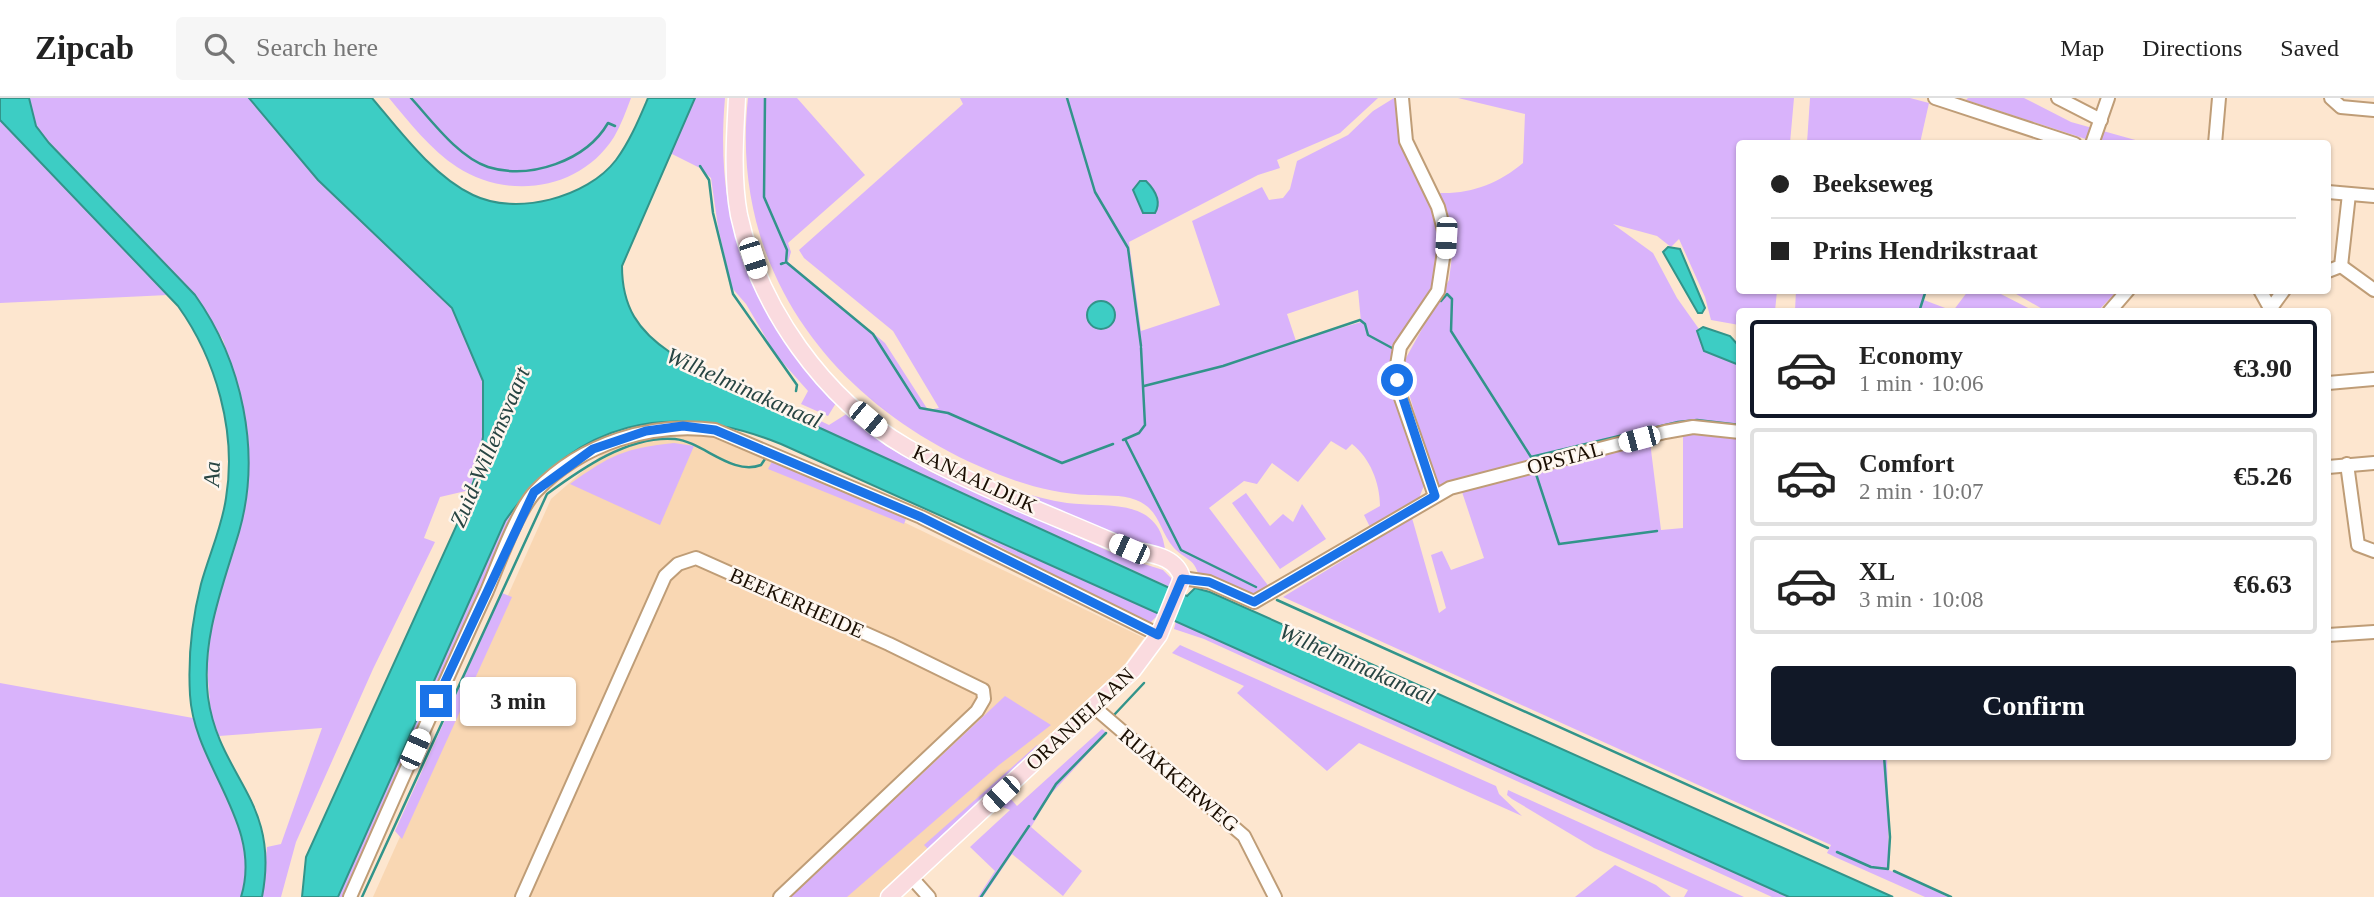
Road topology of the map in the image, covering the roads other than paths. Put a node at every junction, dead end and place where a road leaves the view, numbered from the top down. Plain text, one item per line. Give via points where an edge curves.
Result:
1 (737, 98) edge
2 (1402, 98) edge
3 (1935, 98) edge
4 (2058, 98) edge
5 (2108, 98) edge
6 (2219, 98) edge
7 (2330, 98) edge
8 (2372, 98) edge
9 (2374, 110) edge
10 (2101, 120) junction
11 (2063, 140) edge
12 (2094, 140) edge
13 (2215, 140) edge
14 (2331, 192) edge
15 (2349, 194) junction
16 (2374, 196) edge
17 (2341, 266) junction
18 (2331, 270) edge
19 (2374, 290) edge
20 (2125, 294) edge
21 (2112, 308) edge
22 (2374, 379) edge
23 (2331, 383) edge
24 (1736, 432) edge
25 (2374, 463) edge
26 (2347, 464) junction
27 (2331, 467) edge
28 (1435, 496) junction
29 (2374, 551) edge
30 (1182, 582) junction
31 (2374, 632) edge
32 (1158, 635) junction
33 (2331, 635) edge
34 (1094, 707) junction
35 (911, 877) junction
36 (350, 897) edge
37 (522, 897) edge
38 (780, 897) edge
39 (889, 897) edge
40 (929, 897) edge
41 (1275, 897) edge

1 - 30 main road, KANAALDIJK via 739,214 773,305 818,371 848,402 907,448 1129,549 1165,558 1174,564
2 - 28 street via 1406,141 1438,207 1446,238 1438,291 1400,347 1396,365 1401,398
3 - 11 street
4 - 10 street
5 - 10 street
6 - 13 street
7 - 9 street via 2341,107
8 - 9 street
10 - 12 street
14 - 15 street
15 - 16 street
15 - 17 street
17 - 18 street
17 - 19 street
20 - 21 street
22 - 23 street
24 - 28 street, OPSTAL via 1693,427 1665,432 1450,488
25 - 26 street
26 - 27 street
26 - 29 street via 2358,545
28 - 30 street, OPSTAL via 1254,602 1209,582
30 - 32 main road, ORANJELAAN
31 - 33 street
32 - 34 main road, ORANJELAAN via 1133,670
32 - 36 street via 921,517 715,430 646,431 593,449 534,492
34 - 35 main road, ORANJELAAN
34 - 41 street, RIJAKKERWEG via 1244,836
35 - 39 main road, ORANJELAAN
35 - 40 street
37 - 38 street, BEEKERHEIDE via 665,576 678,564 696,558 983,690 977,711

